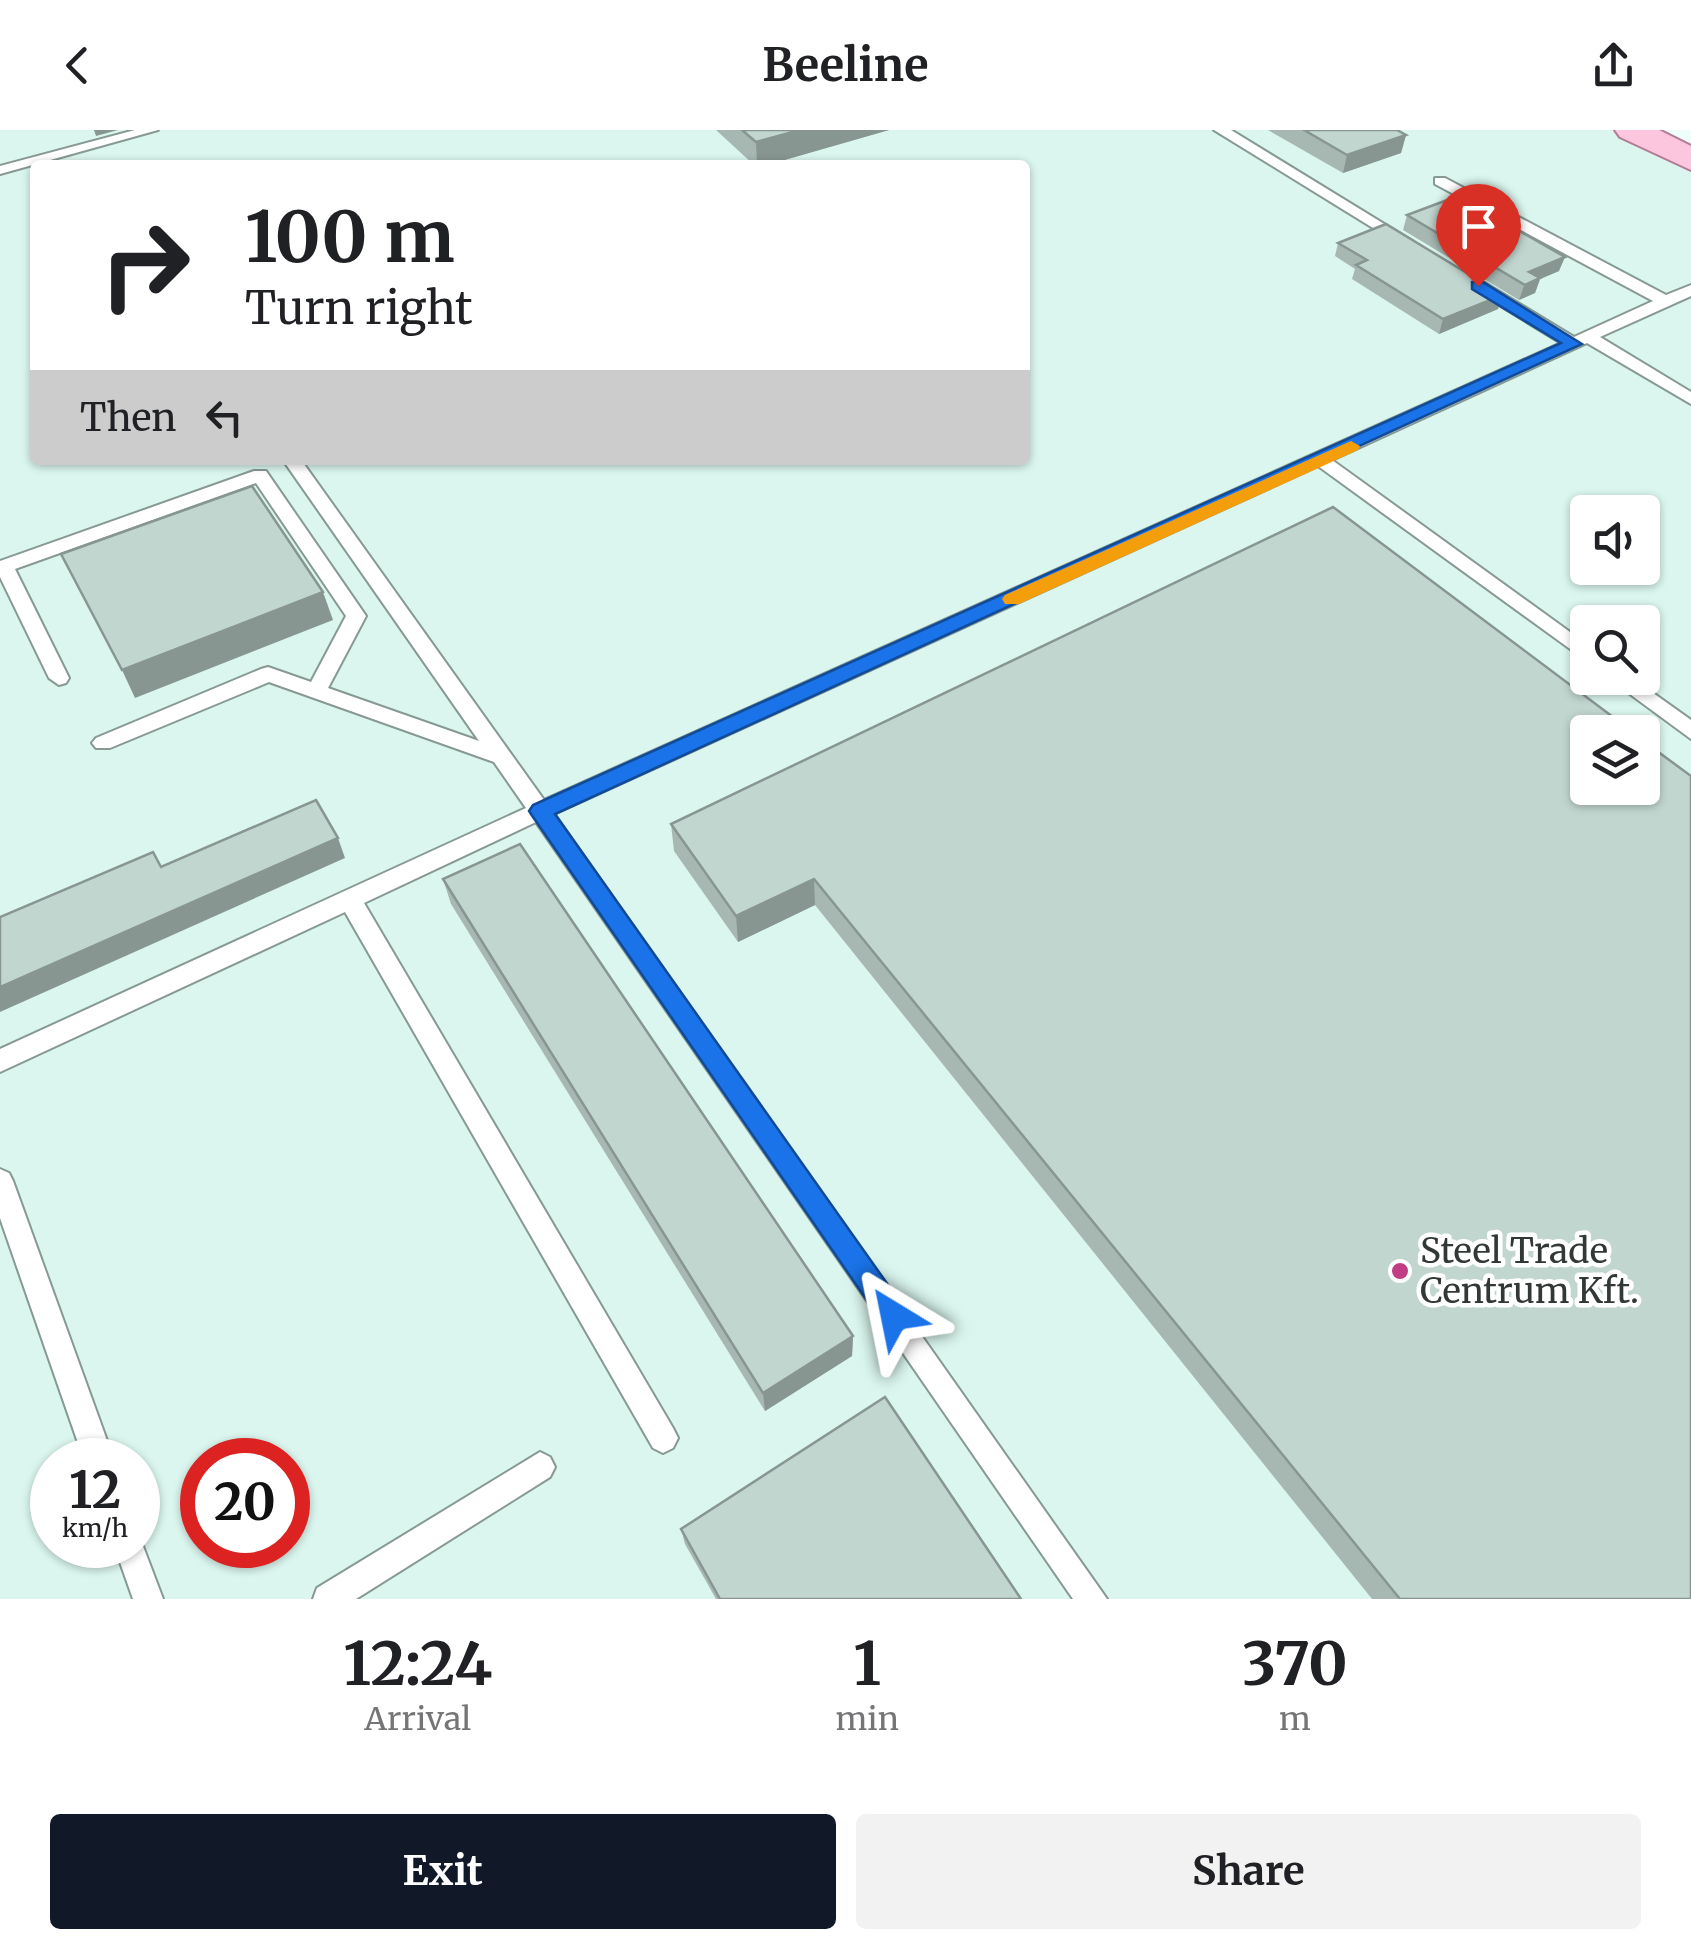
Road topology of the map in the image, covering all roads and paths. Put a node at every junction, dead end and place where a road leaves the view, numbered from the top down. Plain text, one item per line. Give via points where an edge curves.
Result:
1 (151, 130) edge
2 (1220, 130) edge
3 (1632, 130) edge
4 (1691, 159) edge
5 (38, 160) edge
6 (30, 162) edge
7 (0, 170) edge
8 (1440, 181) dead end
9 (1422, 252) edge
10 (1456, 272) edge
11 (1691, 290) edge
12 (1666, 302) junction
13 (1581, 341) junction
14 (1691, 399) edge
15 (1321, 460) junction
16 (296, 465) edge
17 (1570, 642) edge
18 (59, 678) dead end
19 (316, 691) junction
20 (1641, 695) edge
21 (1691, 731) edge
22 (103, 743) dead end
23 (502, 757) junction
24 (540, 811) junction
25 (350, 900) junction
26 (0, 1062) edge
27 (0, 1181) edge
28 (91, 1438) edge
29 (663, 1438) dead end
30 (540, 1467) dead end
31 (137, 1568) edge
32 (148, 1599) edge
33 (328, 1599) edge
34 (1092, 1599) edge

1 - 5 lane
2 - 9 lane
3 - 4 main road
6 - 7 lane
8 - 12 lane
10 - 13 lane
11 - 12 lane
12 - 13 lane
13 - 14 lane
13 - 15 lane
15 - 17 lane
15 - 24 lane
16 - 23 lane
18 - 19 lane via 4,566 260,475 356,616
19 - 22 lane via 268,674
19 - 23 lane
20 - 21 lane
23 - 24 lane
24 - 25 lane
24 - 34 lane
25 - 26 lane
25 - 29 lane
27 - 28 lane
30 - 33 lane
31 - 32 lane

